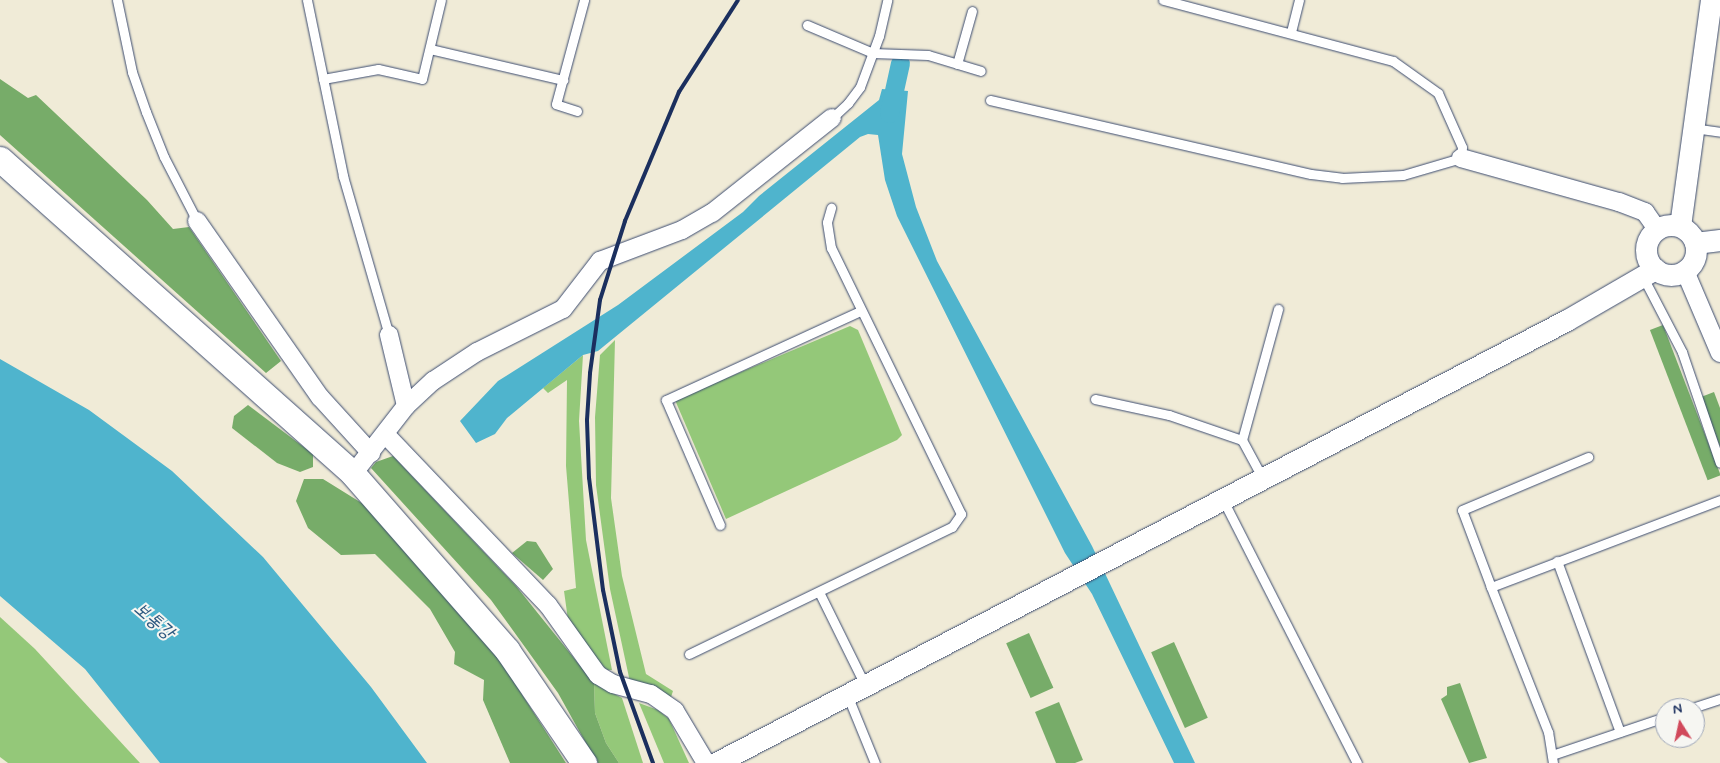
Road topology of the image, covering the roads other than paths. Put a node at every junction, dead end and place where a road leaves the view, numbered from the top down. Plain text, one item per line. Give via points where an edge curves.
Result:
1 (117, 0) edge
2 (307, 0) edge
3 (441, 0) edge
4 (584, 0) edge
5 (887, 0) edge
6 (1163, 0) edge
7 (1299, 0) edge
8 (1711, 0) edge
9 (972, 11) dead end
10 (807, 24) dead end
11 (1291, 32) junction
12 (430, 48) junction
13 (872, 53) junction
14 (957, 64) junction
15 (981, 71) dead end
16 (323, 79) junction
17 (563, 80) junction
18 (990, 100) dead end
19 (577, 111) dead end
20 (832, 118) joint
21 (1693, 128) junction
22 (1720, 132) edge
23 (1461, 158) junction
24 (0, 159) edge
25 (831, 208) dead end
26 (197, 221) joint
27 (1680, 226) junction
28 (1657, 229) junction
29 (1720, 240) edge
30 (1695, 243) junction
31 (1685, 271) junction
32 (1649, 273) junction
33 (1278, 309) dead end
34 (860, 310) junction
35 (389, 335) joint
36 (1720, 353) edge
37 (1095, 399) dead end
38 (406, 406) junction
39 (386, 435) junction
40 (1242, 440) junction
41 (371, 453) junction
42 (1588, 457) dead end
43 (1720, 463) edge
44 (353, 474) junction
45 (1263, 480) junction
46 (1224, 500) junction
47 (1720, 500) edge
48 (720, 525) dead end
49 (1556, 561) junction
50 (1491, 587) junction
51 (819, 592) junction
52 (689, 654) dead end
53 (857, 692) junction
54 (1720, 699) edge
55 (1705, 704) edge
56 (1655, 720) edge
57 (1620, 732) junction
58 (1552, 759) edge
59 (584, 763) edge
60 (706, 763) edge
61 (716, 763) edge
62 (875, 763) edge
63 (1357, 763) edge

1 - 26 lane via 132,72 146,112 164,157
2 - 16 lane
3 - 12 lane
4 - 17 lane
5 - 13 lane
6 - 11 lane
7 - 11 lane
8 - 21 street
9 - 14 lane
10 - 13 lane
11 - 23 lane via 1393,61 1438,93 1462,146
12 - 16 lane via 422,80 378,69
12 - 17 lane
13 - 14 lane via 928,55
13 - 20 lane via 860,87
14 - 15 lane
16 - 35 lane via 343,176
17 - 19 lane via 556,104
18 - 23 lane via 1312,174 1342,178 1403,175
20 - 38 street via 712,213 682,230 600,261 563,308 478,352 433,381
21 - 22 lane
21 - 27 street
23 - 28 street via 1619,202 1645,212
24 - 44 main road
25 - 34 lane via 827,222 831,248
26 - 41 street via 320,397
27 - 28 street via 1664,225
27 - 30 street
28 - 32 street via 1646,248
29 - 30 street
30 - 31 street via 1695,258
31 - 32 street via 1670,275
31 - 36 street
32 - 43 lane via 1682,352
32 - 45 street
33 - 40 lane
34 - 48 lane via 666,400
34 - 51 lane via 961,514 952,527
35 - 38 street
37 - 40 lane via 1169,415
38 - 39 street
39 - 41 street
39 - 60 street via 548,605 598,675 613,684 651,694 675,711
40 - 45 lane
41 - 44 street
42 - 50 lane via 1462,510
44 - 59 main road via 507,650
45 - 46 street
46 - 53 street
46 - 63 lane
47 - 49 lane
49 - 50 lane
49 - 57 lane
50 - 58 lane via 1548,732
51 - 52 lane
51 - 53 lane
53 - 61 street
53 - 62 lane
54 - 55 lane
56 - 57 lane
57 - 58 lane

